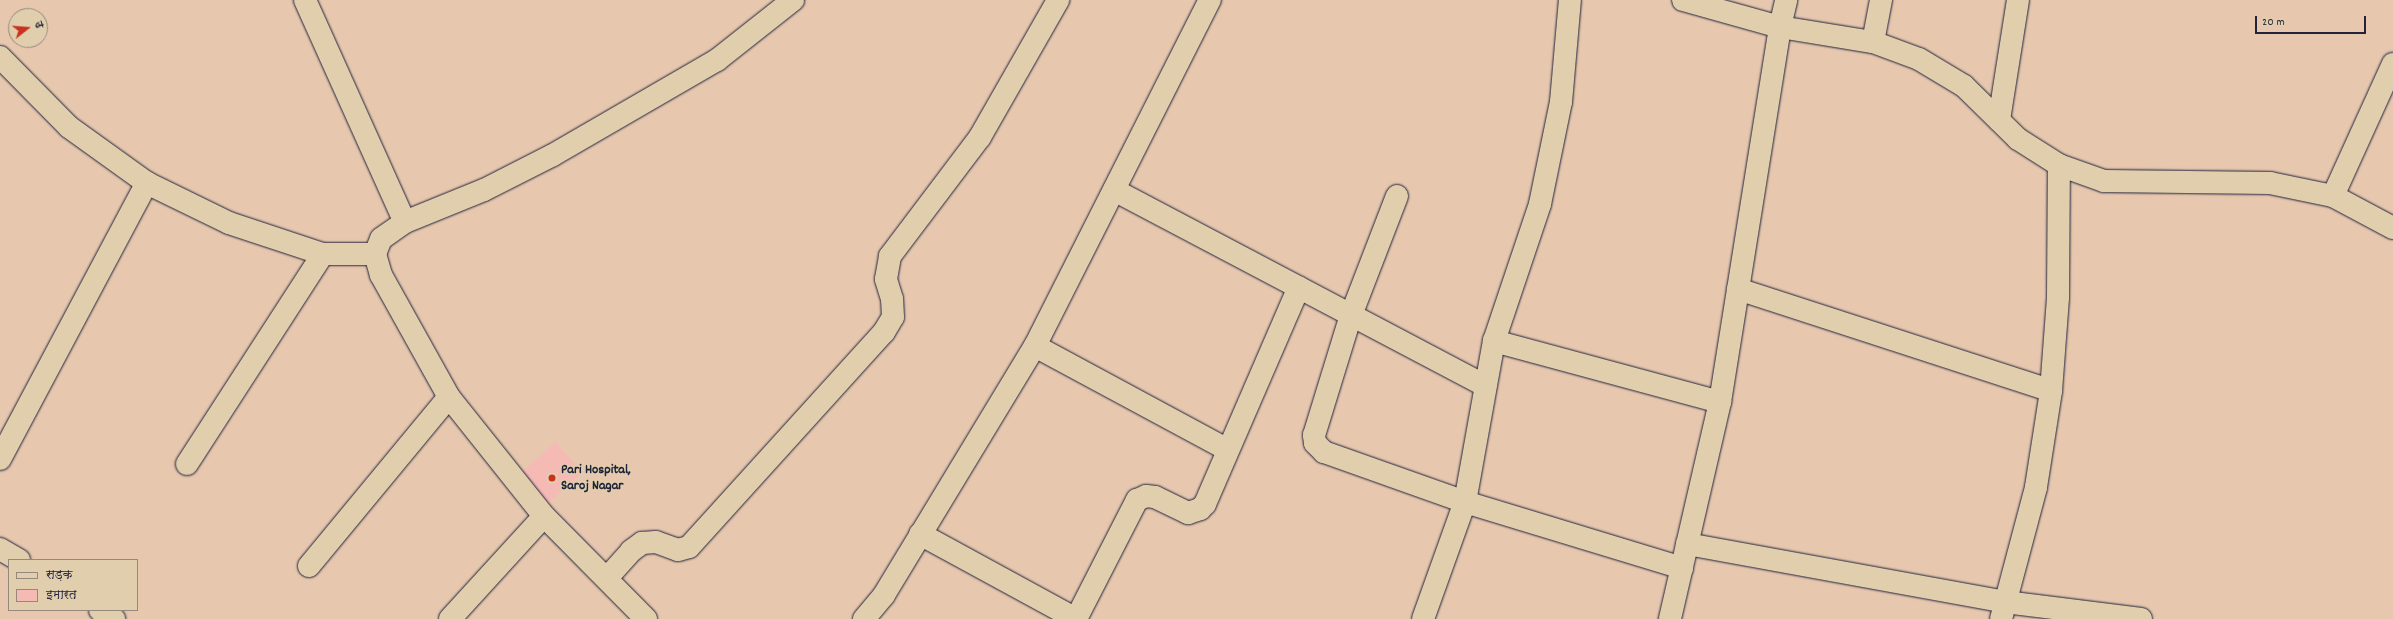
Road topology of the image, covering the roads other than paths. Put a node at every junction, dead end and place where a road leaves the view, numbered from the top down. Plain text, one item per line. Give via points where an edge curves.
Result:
1 (793, 0) edge
2 (1058, 0) edge
3 (1210, 0) edge
4 (1570, 0) edge
5 (1683, 0) edge
6 (1786, 0) edge
7 (1881, 0) edge
8 (2018, 0) edge
9 (312, 3) edge
10 (1780, 27) junction
11 (1873, 42) junction
12 (0, 57) edge
13 (2393, 64) edge
14 (1999, 120) junction
15 (2059, 166) junction
16 (147, 183) junction
17 (1114, 190) junction
18 (1396, 196) dead end
19 (2333, 196) junction
20 (405, 222) junction
21 (2393, 228) edge
22 (323, 254) junction
23 (375, 254) junction
24 (1299, 287) junction
25 (1738, 289) junction
26 (1351, 314) junction
27 (1494, 341) junction
28 (1035, 346) junction
29 (1486, 386) junction
30 (2051, 390) junction
31 (449, 398) junction
32 (1720, 402) junction
33 (1228, 450) junction
34 (0, 459) edge
35 (187, 464) dead end
36 (1465, 502) junction
37 (544, 516) junction
38 (920, 534) junction
39 (1687, 544) junction
40 (0, 549) edge
41 (17, 559) edge
42 (309, 566) dead end
43 (1682, 568) junction
44 (607, 578) junction
45 (102, 611) edge
46 (2003, 611) edge
47 (114, 619) edge
48 (450, 619) edge
49 (646, 619) edge
50 (864, 619) edge
51 (1076, 619) edge
52 (1423, 619) edge
53 (1670, 619) edge
54 (2141, 619) edge

1 - 20 street via 717,60 554,155 484,190
2 - 44 street via 980,137 890,256 886,279 892,299 893,317 884,332 689,547 678,550 656,542 642,543 631,551
3 - 17 street
4 - 27 street via 1561,102 1540,204
5 - 10 street
6 - 10 street
7 - 11 street
8 - 14 street
9 - 20 street
10 - 11 street
10 - 25 street
11 - 14 street via 1919,59 1964,86
12 - 16 street via 69,127
13 - 19 street
14 - 15 street via 2018,139
15 - 19 street via 2104,181 2270,183
15 - 30 street via 2058,297
16 - 22 street via 229,223
16 - 34 street
17 - 24 street
17 - 28 street
18 - 26 street
19 - 21 street
20 - 23 street via 381,239
22 - 23 street
22 - 35 street
23 - 31 street via 381,275
24 - 26 street
24 - 33 street
25 - 30 street
25 - 32 street
26 - 29 street
26 - 36 street via 1314,435 1315,443 1324,452
27 - 29 street
27 - 32 street
28 - 33 street
28 - 38 street
29 - 36 street
30 - 46 street via 2036,487
31 - 37 street
31 - 42 street
32 - 39 street
33 - 51 street via 1200,509 1188,514 1155,497 1146,496 1137,500
36 - 43 street
36 - 52 street
37 - 44 street
37 - 48 street
38 - 50 street via 884,595
38 - 51 street
39 - 43 street
39 - 46 street
40 - 41 street
43 - 53 street
44 - 49 street
45 - 47 street
46 - 54 street

